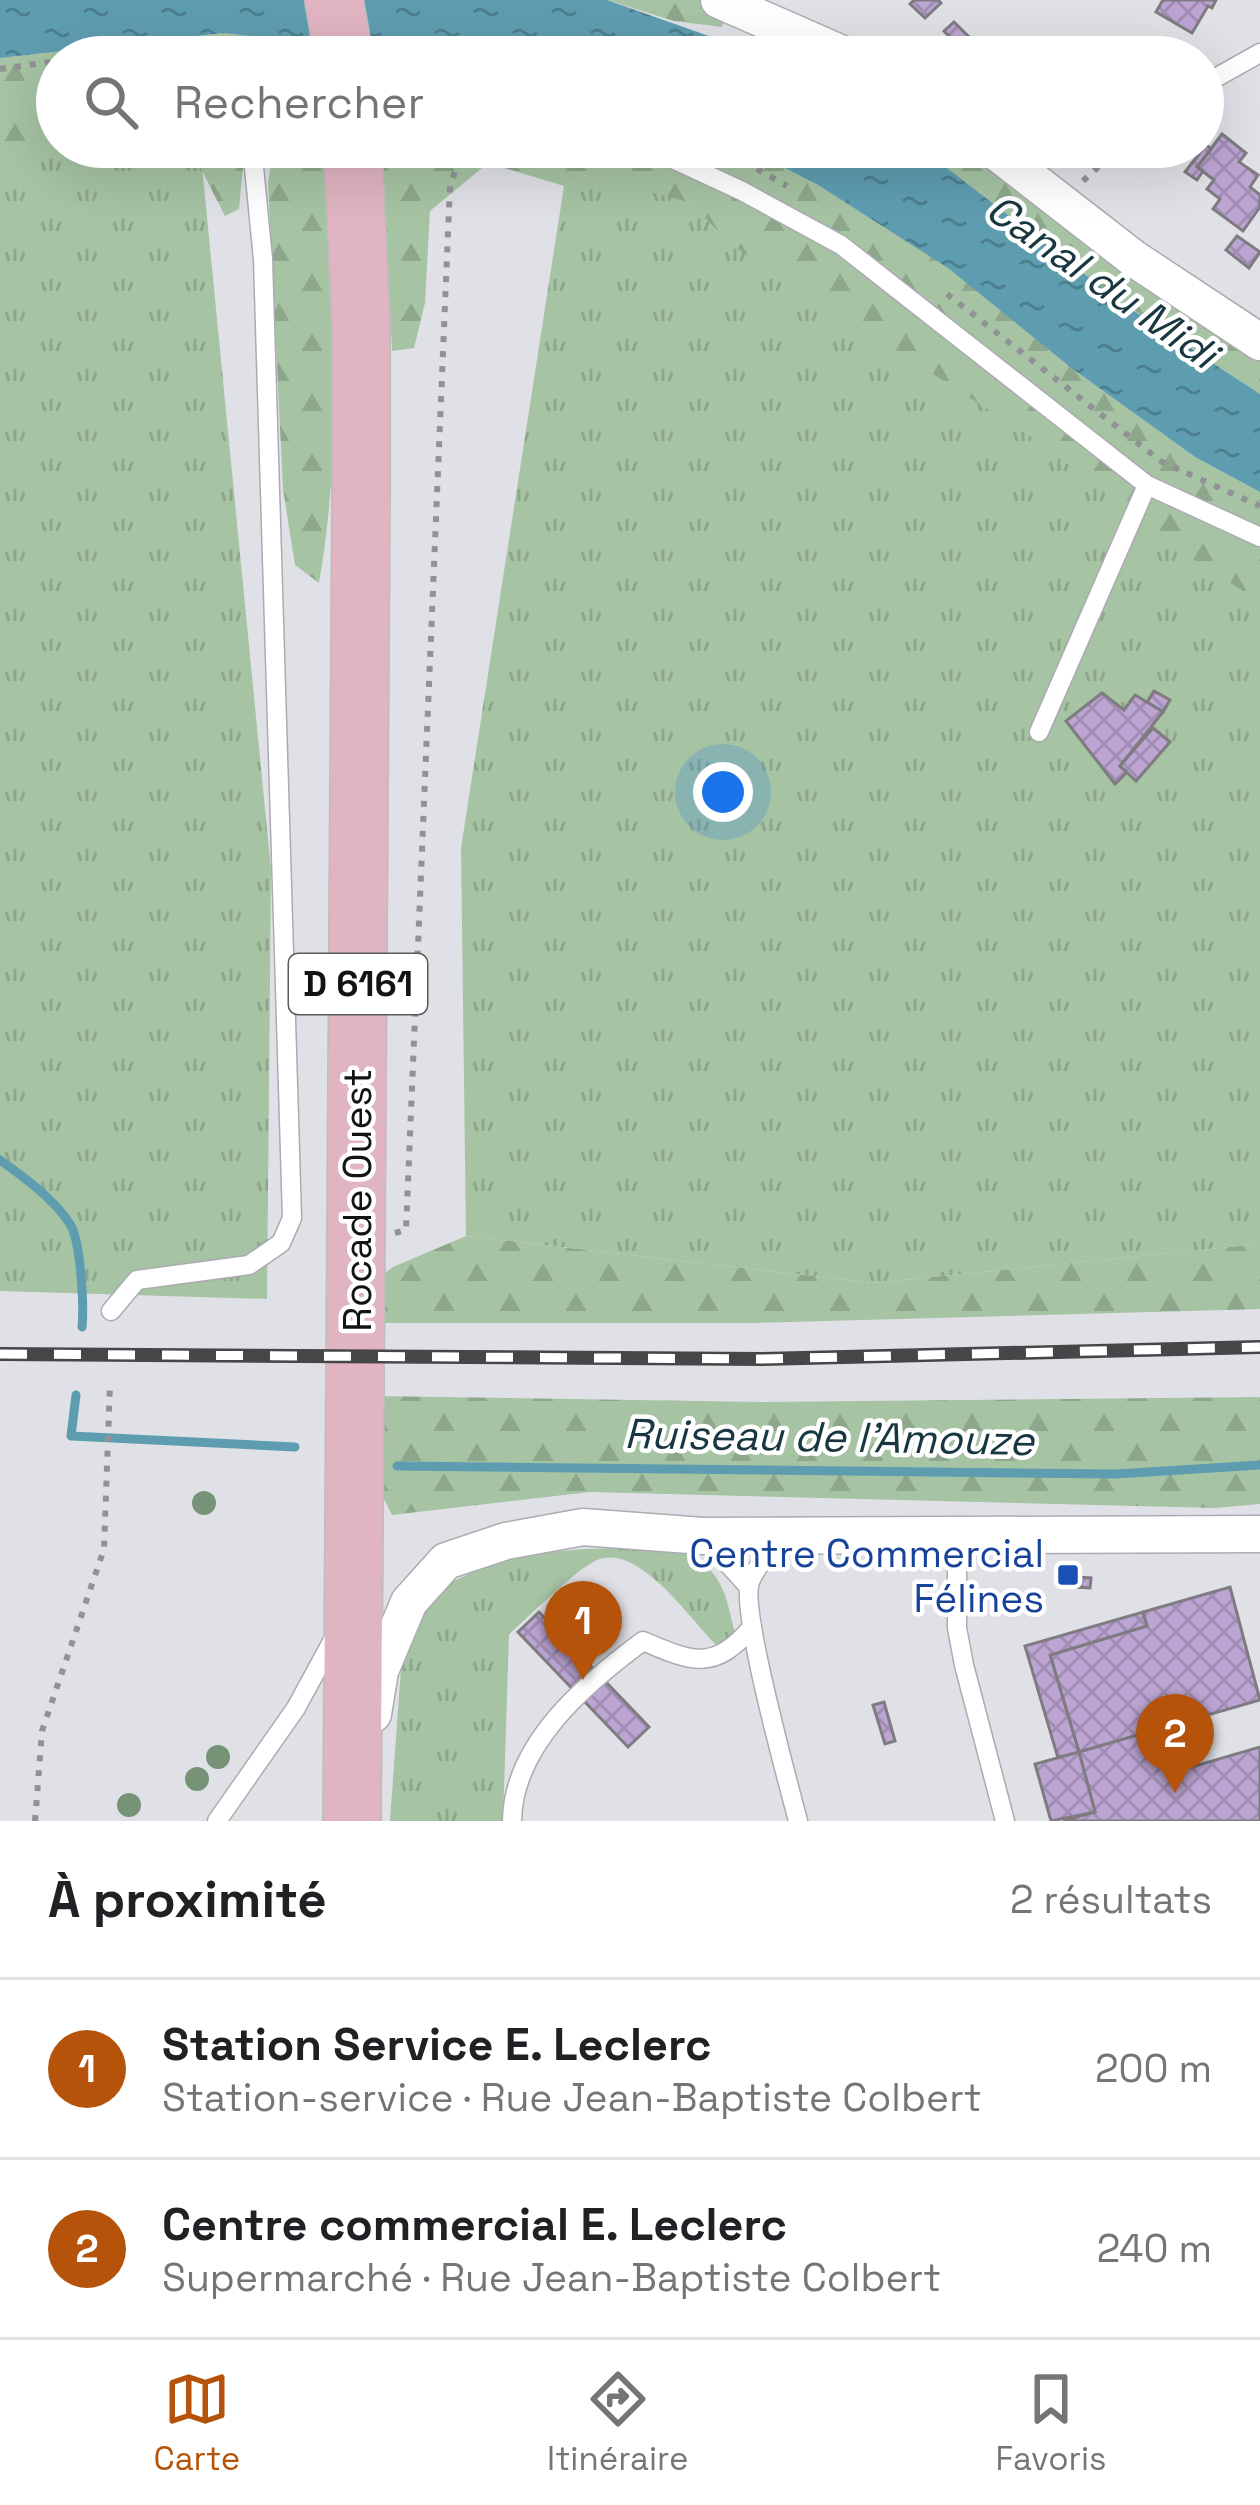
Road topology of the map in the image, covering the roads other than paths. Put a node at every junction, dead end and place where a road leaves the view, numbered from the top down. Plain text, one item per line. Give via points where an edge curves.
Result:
1 (334, 0) edge
2 (719, 0) edge
3 (340, 36) edge
4 (801, 36) edge
5 (1260, 53) edge
6 (1224, 73) edge
7 (254, 168) edge
8 (354, 168) edge
9 (692, 168) edge
10 (1017, 168) edge
11 (1260, 342) edge
12 (1147, 485) junction
13 (1260, 537) edge
14 (1039, 732) dead end
15 (111, 1311) dead end
16 (1260, 1534) edge
17 (795, 1535) junction
18 (703, 1536) junction
19 (957, 1538) junction
20 (355, 1558) junction
21 (748, 1586) junction
22 (752, 1627) junction
23 (217, 1821) edge
24 (353, 1821) edge
25 (512, 1821) edge
26 (798, 1821) edge
27 (1006, 1821) edge

1 - 3 main road
2 - 4 street
5 - 6 lane
7 - 15 lane via 292,1218 281,1243 249,1265 136,1280
8 - 20 main road, Rocade Ouest / D 6161 via 361,325
9 - 12 lane via 841,245
10 - 11 street
12 - 13 lane
12 - 14 lane
16 - 19 street
17 - 18 street
17 - 19 street
17 - 21 lane via 764,1558
18 - 21 lane
18 - 24 street via 583,1527 446,1561 409,1602 380,1671
19 - 27 lane via 960,1646
20 - 23 lane via 334,1639
20 - 24 main road, Rocade Ouest / D 6161
21 - 22 lane
22 - 25 lane via 731,1652 692,1662 643,1641 597,1675 530,1752
22 - 26 lane

